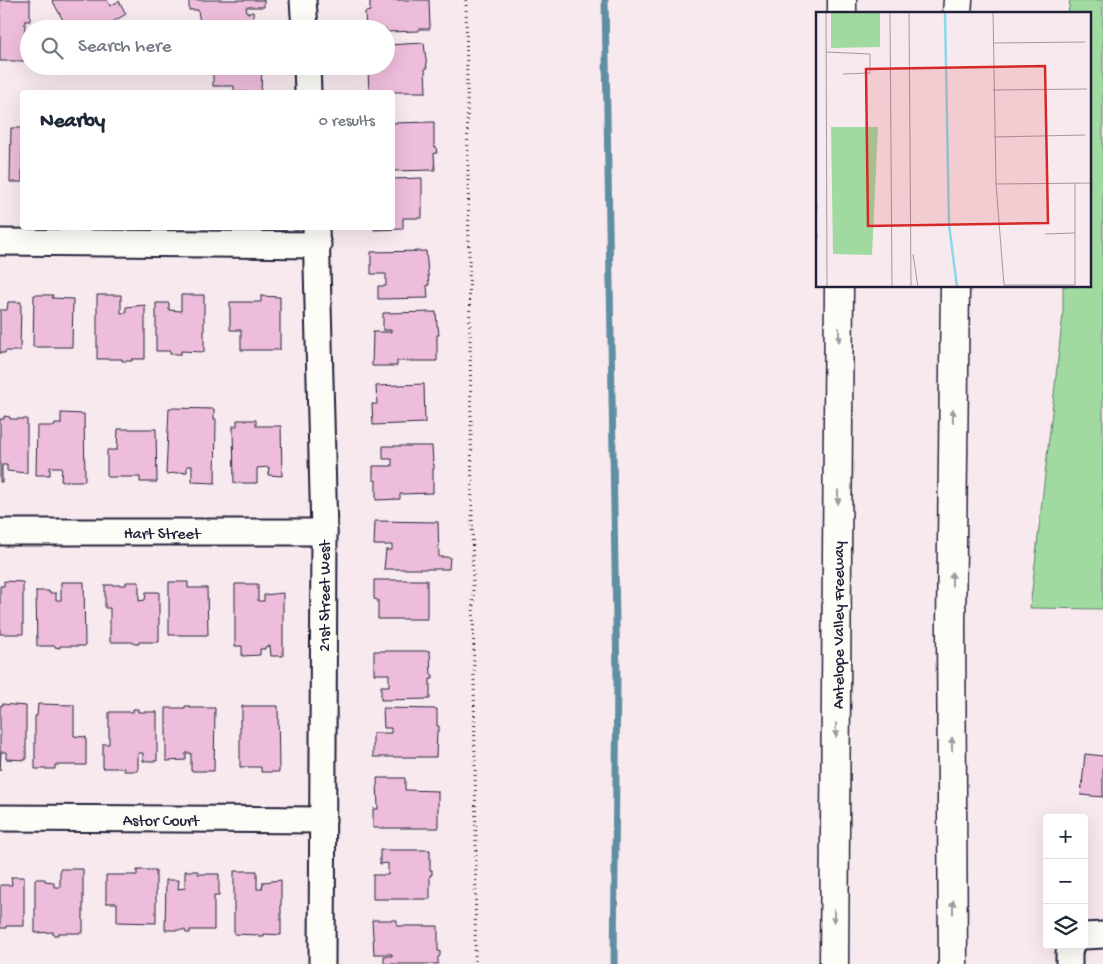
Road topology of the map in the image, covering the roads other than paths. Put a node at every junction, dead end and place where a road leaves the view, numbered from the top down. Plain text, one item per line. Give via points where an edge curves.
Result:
1 (303, 0) edge
2 (304, 20) edge
3 (307, 75) edge
4 (308, 90) edge
5 (317, 236) edge
6 (0, 242) edge
7 (839, 288) edge
8 (955, 288) edge
9 (0, 532) edge
10 (324, 532) junction
11 (0, 818) edge
12 (323, 820) junction
13 (1103, 935) edge
14 (1088, 936) edge
15 (1070, 949) edge
16 (322, 964) edge
17 (834, 964) edge
18 (953, 964) edge
19 (1068, 964) edge

1 - 2 street
3 - 4 street
5 - 6 street
5 - 10 street, 21st Street West
7 -> 17 highway, Antelope Valley Freeway
18 -> 8 highway via 951,628
9 - 10 street, Hart Street
10 - 12 street, 21st Street West
11 - 12 street, Astor Court
12 - 16 street, 21st Street West
13 - 14 street
15 - 19 street

